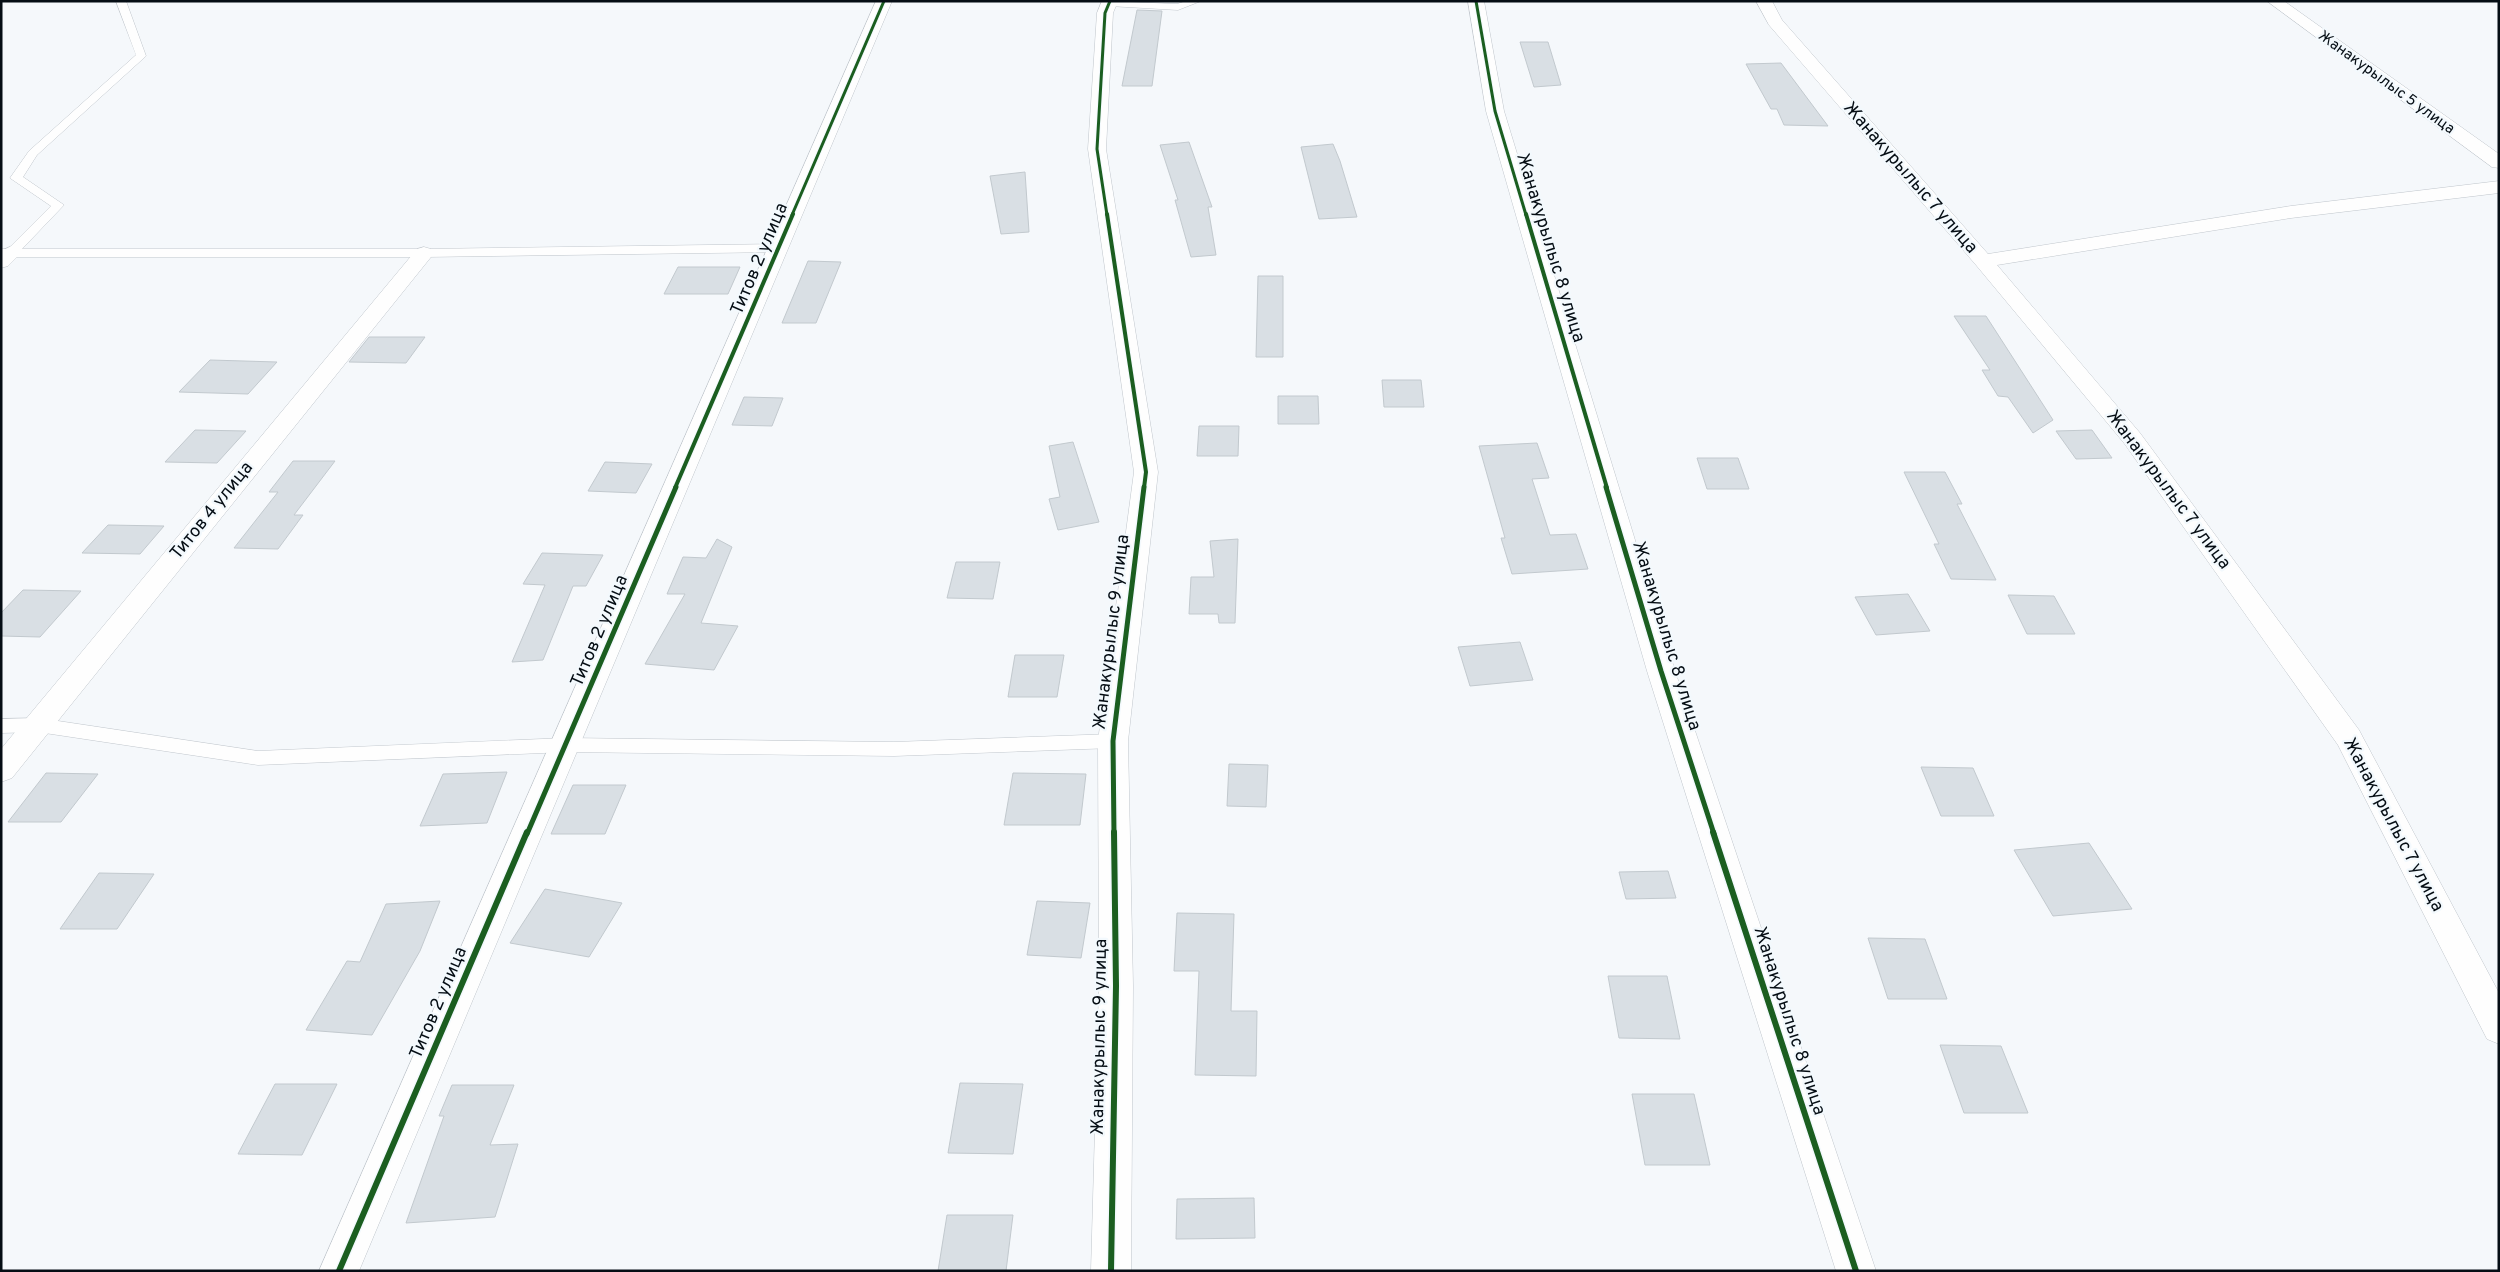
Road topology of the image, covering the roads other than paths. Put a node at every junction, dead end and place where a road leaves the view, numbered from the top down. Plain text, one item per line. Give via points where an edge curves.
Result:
1 (121, 1) edge
2 (884, 1) edge
3 (1196, 1) edge
4 (1476, 1) edge
5 (1764, 1) edge
6 (2274, 1) edge
7 (1110, 2) edge
8 (2499, 164) edge
9 (2499, 187) edge
10 (780, 248) junction
11 (424, 253) junction
12 (5, 256) edge
13 (1983, 261) junction
14 (38, 725) junction
15 (1, 726) edge
16 (1113, 741) junction
17 (566, 744) junction
18 (1, 770) edge
19 (2499, 1028) edge
20 (339, 1271) edge
21 (1111, 1271) edge
22 (1856, 1271) edge

1 - 12 lane via 142,56 33,153 16,178 58,205
2 - 10 street, Титов 2 улица
3 - 7 lane via 1178,7
4 - 22 street, Жанакурылыс 8 улица via 1495,111 1661,671
5 - 13 street, Жанакурылыс 7 улица via 1775,22
6 - 8 street, Жанакурылыс 5 улица
7 - 16 street, Жанакурылыс 9 улица via 1105,13 1097,149 1146,472
9 - 13 street via 2291,212
10 - 11 lane
10 - 17 street, Титов 2 улица
11 - 12 lane
11 - 14 street, Титов 4 улица
13 - 19 street, Жанакурылыс 7 улица via 2132,438 2349,738
14 - 15 lane
14 - 17 lane via 258,758
14 - 18 street, Титов 4 улица
16 - 17 lane via 894,749
16 - 21 street, Жанакурылыс 9 улица via 1116,986
17 - 20 street, Титов 2 улица

